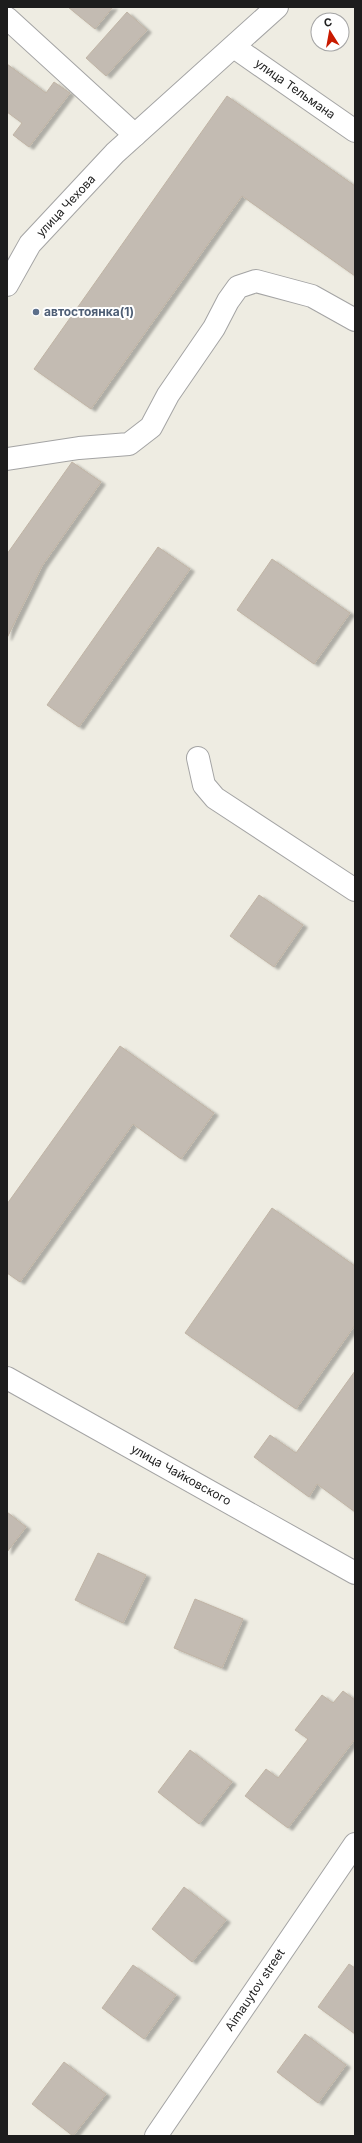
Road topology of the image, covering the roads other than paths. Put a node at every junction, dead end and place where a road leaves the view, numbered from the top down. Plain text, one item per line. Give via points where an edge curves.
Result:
1 (278, 7) edge
2 (7, 18) edge
3 (234, 47) junction
4 (355, 131) edge
5 (135, 135) junction
6 (7, 285) edge
7 (355, 320) edge
8 (7, 459) edge
9 (198, 758) dead end
10 (355, 890) edge
11 (7, 1378) edge
12 (355, 1573) edge
13 (355, 1844) edge
14 (156, 2136) edge

1 - 3 street, улица Чехова
2 - 5 street
3 - 4 street, улица Тельмана
3 - 5 street, улица Чехова
5 - 6 street, улица Чехова via 30,244
7 - 8 street via 312,296 256,281 238,287 214,328 168,395 151,427 128,444 79,448
9 - 10 street via 204,785 215,798
11 - 12 street, улица Чайковского
13 - 14 street, Aimauytov street

